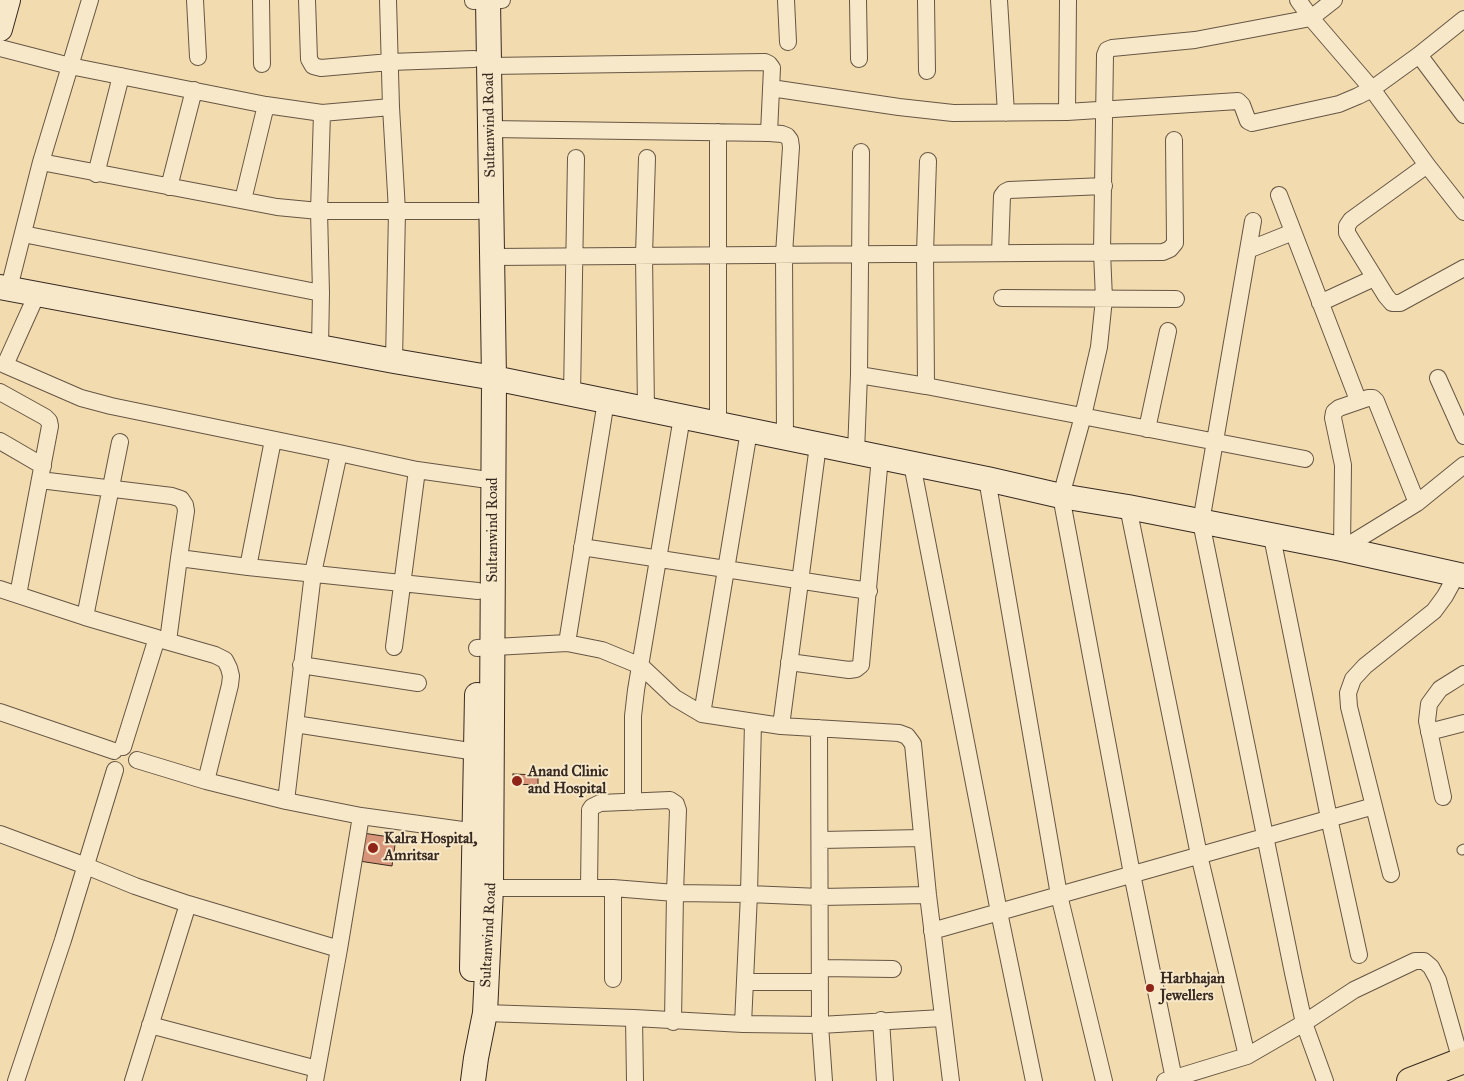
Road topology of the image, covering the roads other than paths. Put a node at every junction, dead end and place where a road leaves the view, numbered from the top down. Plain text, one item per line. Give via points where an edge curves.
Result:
1 (8, 0) edge
2 (90, 0) edge
3 (195, 0) edge
4 (261, 0) edge
5 (307, 0) edge
6 (388, 0) edge
7 (485, 0) edge
8 (786, 0) edge
9 (858, 0) edge
10 (926, 0) edge
11 (999, 0) edge
12 (1068, 0) edge
13 (1298, 0) edge
14 (1334, 0) edge
15 (1311, 18) junction
16 (1464, 19) edge
17 (0, 29) edge
18 (788, 42) dead end
19 (0, 48) edge
20 (1419, 55) junction
21 (198, 56) dead end
22 (859, 59) dead end
23 (390, 62) junction
24 (481, 62) junction
25 (262, 64) dead end
26 (70, 66) junction
27 (927, 71) dead end
28 (121, 76) junction
29 (771, 88) junction
30 (1372, 89) junction
31 (194, 90) junction
32 (266, 105) junction
33 (391, 107) junction
34 (1104, 110) junction
35 (322, 112) junction
36 (1067, 112) junction
37 (1006, 113) junction
38 (1464, 115) edge
39 (490, 130) junction
40 (718, 132) junction
41 (770, 133) junction
42 (1174, 140) dead end
43 (860, 152) dead end
44 (576, 158) dead end
45 (647, 158) dead end
46 (928, 161) dead end
47 (41, 162) junction
48 (1427, 165) junction
49 (96, 174) junction
50 (1104, 186) junction
51 (169, 187) junction
52 (1279, 195) dead end
53 (243, 200) junction
54 (477, 210) junction
55 (319, 212) junction
56 (397, 212) junction
57 (1464, 212) edge
58 (1253, 221) dead end
59 (1293, 232) junction
60 (23, 234) junction
61 (1248, 250) junction
62 (1102, 252) junction
63 (925, 253) junction
64 (1000, 253) junction
65 (784, 254) junction
66 (860, 254) junction
67 (717, 255) junction
68 (574, 256) junction
69 (644, 256) junction
70 (492, 257) junction
71 (1464, 268) edge
72 (1374, 278) junction
73 (5, 288) edge
74 (37, 294) junction
75 (322, 294) junction
76 (1002, 298) dead end
77 (1104, 299) junction
78 (1176, 299) dead end
79 (1320, 303) junction
80 (1168, 331) dead end
81 (320, 347) junction
82 (394, 361) junction
83 (3, 372) edge
84 (859, 375) junction
85 (487, 377) junction
86 (1438, 378) dead end
87 (926, 386) junction
88 (0, 392) edge
89 (572, 395) junction
90 (1358, 400) junction
91 (606, 402) junction
92 (646, 410) junction
93 (1083, 416) junction
94 (682, 417) junction
95 (718, 423) junction
96 (1146, 429) junction
97 (749, 431) junction
98 (1464, 436) edge
99 (785, 438) junction
100 (272, 440) junction
101 (0, 441) edge
102 (1214, 441) junction
103 (120, 442) dead end
104 (818, 444) junction
105 (856, 452) junction
106 (339, 453) junction
107 (880, 457) junction
108 (1305, 459) dead end
109 (912, 464) junction
110 (1464, 465) edge
111 (417, 470) junction
112 (41, 473) junction
113 (481, 479) junction
114 (987, 479) junction
115 (110, 490) junction
116 (1061, 496) junction
117 (1417, 503) junction
118 (1128, 507) junction
119 (1201, 522) junction
120 (1272, 537) junction
121 (582, 547) junction
122 (1342, 549) junction
123 (179, 558) junction
124 (659, 558) junction
125 (248, 567) junction
126 (726, 570) junction
127 (313, 573) junction
128 (1460, 575) edge
129 (800, 581) junction
130 (402, 582) junction
131 (0, 589) edge
132 (478, 591) junction
133 (869, 591) junction
134 (18, 595) junction
135 (85, 617) junction
136 (163, 640) junction
137 (566, 643) junction
138 (394, 647) dead end
139 (485, 647) junction
140 (789, 662) junction
141 (302, 665) junction
142 (641, 666) junction
143 (1464, 674) edge
144 (418, 683) dead end
145 (0, 712) edge
146 (702, 714) junction
147 (753, 722) junction
148 (1464, 723) edge
149 (295, 724) junction
150 (781, 726) junction
151 (819, 728) junction
152 (1429, 732) junction
153 (118, 749) junction
154 (476, 752) junction
155 (137, 760) junction
156 (115, 770) junction
157 (206, 781) junction
158 (1443, 797) dead end
159 (286, 801) junction
160 (633, 802) junction
161 (1374, 806) junction
162 (361, 816) junction
163 (1329, 818) junction
164 (483, 833) junction
165 (0, 834) edge
166 (1266, 836) junction
167 (922, 838) junction
168 (821, 840) junction
169 (1199, 855) junction
170 (86, 866) junction
171 (1132, 874) junction
172 (1391, 874) dead end
173 (491, 888) junction
174 (588, 888) junction
175 (613, 888) junction
176 (675, 893) junction
177 (749, 894) junction
178 (1060, 894) junction
179 (928, 895) junction
180 (820, 897) junction
181 (188, 904) junction
182 (999, 912) junction
183 (932, 931) junction
184 (339, 949) junction
185 (1359, 956) dead end
186 (893, 969) dead end
187 (820, 975) junction
188 (613, 978) dead end
189 (745, 982) junction
190 (485, 1013) junction
191 (634, 1018) junction
192 (942, 1018) junction
193 (881, 1020) junction
194 (674, 1022) junction
195 (1304, 1023) junction
196 (743, 1024) junction
197 (150, 1025) junction
198 (820, 1025) junction
199 (1247, 1056) junction
200 (1463, 1061) edge
201 (475, 1070) edge
202 (316, 1075) edge
203 (1169, 1080) edge
204 (16, 1081) edge
205 (133, 1081) edge
206 (635, 1081) edge
207 (824, 1081) edge
208 (885, 1081) edge
209 (951, 1081) edge
210 (1034, 1081) edge
211 (1104, 1081) edge
212 (1325, 1081) edge
213 (1410, 1081) edge

1 - 17 main road
2 - 26 street
3 - 21 street
4 - 25 street
5 - 23 street via 309,59 313,66
6 - 23 street
7 - 24 main road, Sultanwind Road
8 - 18 street
9 - 22 street
10 - 27 street
11 - 37 street
12 - 36 street
13 - 15 street
14 - 15 street
15 - 30 street
15 - 34 street via 1195,40 1107,50
16 - 20 street
19 - 26 street
20 - 30 street
20 - 38 street
23 - 24 street
23 - 33 street
24 - 29 street via 765,62 772,68
24 - 39 main road, Sultanwind Road
24 - 54 main road, Sultanwind Road
26 - 28 street
26 - 47 street
28 - 31 street
28 - 49 street
29 - 37 street via 899,107
29 - 41 street
30 - 34 street via 1339,104 1252,123 1248,122 1238,101
30 - 48 street
31 - 32 street
31 - 51 street
32 - 35 street
32 - 53 street
33 - 35 street
33 - 56 street
34 - 36 street
34 - 50 street
35 - 55 street
36 - 37 street
39 - 40 street
39 - 70 main road, Sultanwind Road
40 - 41 street
40 - 67 street
41 - 65 street via 782,134 790,140
42 - 62 street via 1175,243 1163,252
43 - 66 street
44 - 68 street
45 - 69 street
46 - 63 street
47 - 49 street
47 - 60 street
48 - 57 street
48 - 72 street via 1347,226 1347,234
49 - 51 street
50 - 62 street
50 - 64 street via 1004,192
51 - 53 street
52 - 59 street
53 - 55 street
54 - 56 street
54 - 85 main road, Sultanwind Road
55 - 56 street
55 - 75 street
56 - 82 street
58 - 61 street
59 - 61 street
59 - 79 street
60 - 73 street
60 - 75 street
61 - 102 street
62 - 64 street
62 - 77 street
63 - 64 street
63 - 66 street
63 - 87 street
65 - 66 street
65 - 67 street
65 - 99 street
66 - 84 street
67 - 69 street
67 - 95 street
68 - 69 street
68 - 70 street
68 - 89 street
69 - 92 street
70 - 85 main road, Sultanwind Road
71 - 72 street via 1400,303 1392,303
72 - 79 street
73 - 74 main road
74 - 81 main road
74 - 83 street
75 - 81 street
76 - 77 street
77 - 78 street
77 - 93 street via 1099,348
79 - 90 street
80 - 96 street
81 - 82 main road
82 - 85 main road
83 - 100 street via 110,406
84 - 87 street
84 - 105 street
85 - 89 main road
85 - 113 main road, Sultanwind Road
85 - 139 main road, Sultanwind Road
86 - 98 street
87 - 93 street
88 - 112 street via 49,421
89 - 91 main road
90 - 117 street via 1373,398 1376,402
90 - 122 street via 1334,412 1333,418 1343,465
91 - 92 main road
91 - 121 street
92 - 94 main road
93 - 96 street
93 - 116 street
94 - 95 main road
94 - 124 street
95 - 97 main road
96 - 102 street
97 - 99 main road
97 - 126 street
99 - 104 main road
100 - 106 street
100 - 125 street
101 - 112 street
102 - 108 street
102 - 119 street
103 - 115 street
104 - 105 main road
104 - 129 street
105 - 107 main road
106 - 111 street
106 - 127 street
107 - 109 main road
107 - 133 street
109 - 114 main road
109 - 182 street
110 - 117 street
111 - 113 street
111 - 130 street
112 - 115 street
112 - 134 street
113 - 132 main road, Sultanwind Road
114 - 116 main road
114 - 178 street
115 - 123 street via 180,499 186,511
115 - 135 street
116 - 118 main road
116 - 171 street
117 - 122 street
118 - 119 main road
118 - 169 street
119 - 120 main road
119 - 166 street
120 - 122 main road
120 - 163 street
121 - 124 street
121 - 137 street
122 - 128 main road
123 - 125 street
123 - 136 street
124 - 126 street
124 - 142 street
125 - 127 street
126 - 129 street
126 - 146 street
127 - 130 street
127 - 141 street
128 - 161 street via 1434,611 1353,679 1348,693 1349,707
129 - 133 street
129 - 140 street
130 - 132 street
130 - 138 street
131 - 134 street
132 - 139 main road, Sultanwind Road
133 - 140 street via 861,665 849,670
134 - 135 street
135 - 136 street
136 - 153 street
136 - 157 street via 216,655 225,660 229,668 230,685
137 - 139 street
137 - 142 street via 602,650
139 - 154 main road, Sultanwind Road
139 - 164 main road, Sultanwind Road
140 - 150 street
141 - 144 street
141 - 149 street
142 - 146 street via 675,698
142 - 160 street via 633,716
143 - 152 street via 1440,689 1429,704 1426,721
145 - 153 street
146 - 147 street
147 - 150 street
147 - 177 street
148 - 152 street
149 - 154 street
149 - 159 street
150 - 151 street
151 - 167 street via 907,736 913,744
151 - 168 street
152 - 158 street
153 - 155 street via 132,751
153 - 156 street via 110,761
154 - 164 main road, Sultanwind Road
155 - 156 street via 129,772 124,774
155 - 157 street
156 - 170 street
157 - 159 street
159 - 162 street
160 - 174 street via 600,803 590,810
160 - 176 street via 670,800 676,804
161 - 163 street
161 - 172 street
162 - 164 street
162 - 184 street
163 - 166 street
163 - 185 street
164 - 173 main road, Sultanwind Road
164 - 201 main road, Sultanwind Road via 472,1015
165 - 170 street
166 - 169 street
166 - 195 street
167 - 168 street
167 - 179 street
168 - 180 street
169 - 171 street
169 - 199 street
170 - 181 street
170 - 204 street
171 - 178 street
171 - 203 street
173 - 174 street
173 - 190 main road, Sultanwind Road
174 - 175 street
175 - 176 street
175 - 188 street
176 - 177 street
176 - 194 street
177 - 180 street
177 - 189 street
178 - 182 street
178 - 211 street
179 - 180 street
179 - 183 street
180 - 187 street
181 - 184 street
181 - 197 street
182 - 183 street
182 - 210 street
183 - 192 street
184 - 202 street
186 - 187 street
187 - 189 street
187 - 198 street
189 - 196 street
190 - 191 street
190 - 201 main road, Sultanwind Road
191 - 194 street
191 - 206 street
192 - 193 street
192 - 209 street
193 - 198 street
193 - 208 street
194 - 196 street
195 - 199 street
195 - 200 street via 1354,990 1415,961 1424,961 1438,980
195 - 212 street
196 - 198 street
197 - 202 street
197 - 205 street
198 - 207 street
199 - 203 street
200 - 213 main road

